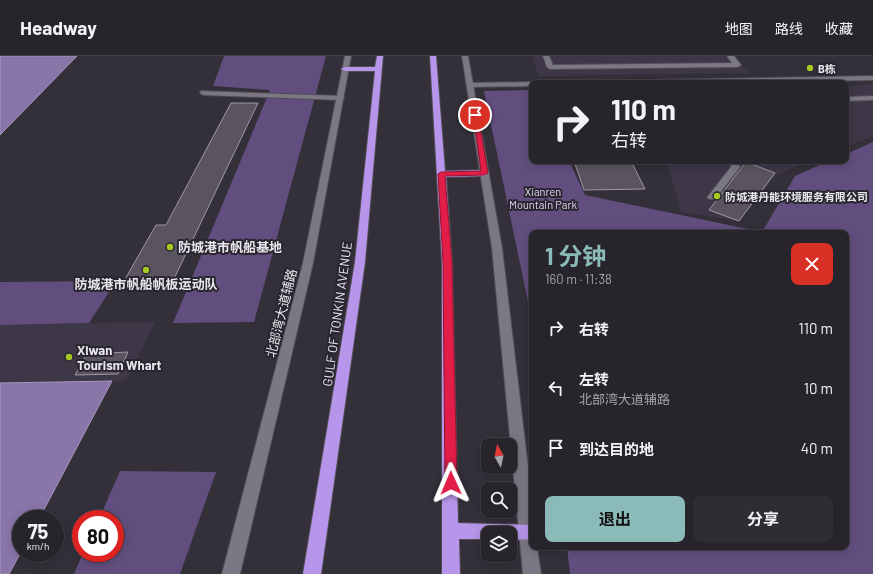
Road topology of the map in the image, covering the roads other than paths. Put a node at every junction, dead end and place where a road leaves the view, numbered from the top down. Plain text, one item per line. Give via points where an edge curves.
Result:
1 (348, 56) edge
2 (380, 56) edge
3 (433, 56) edge
4 (465, 56) edge
5 (546, 56) edge
6 (730, 56) edge
7 (379, 68) junction
8 (345, 69) junction
9 (873, 78) edge
10 (761, 80) edge
11 (529, 84) edge
12 (470, 85) junction
13 (204, 93) dead end
14 (340, 98) junction
15 (873, 98) edge
16 (849, 99) edge
17 (735, 164) edge
18 (484, 173) junction
19 (441, 174) junction
20 (712, 197) dead end
21 (452, 531) junction
22 (528, 532) junction
23 (529, 542) edge
24 (530, 550) edge
25 (231, 574) edge
26 (312, 574) edge
27 (451, 574) edge
28 (532, 574) edge

1 - 8 main road, 北部湾大道辅路
2 - 7 highway, GULF OF TONKIN AVENUE
3 - 19 highway
4 - 12 main road
5 - 6 main road via 550,67 738,65
7 - 8 highway
7 - 26 highway, GULF OF TONKIN AVENUE via 360,262
8 - 14 main road, 北部湾大道辅路
9 - 10 main road
11 - 12 main road
12 - 18 main road
13 - 14 main road
14 - 25 main road, 北部湾大道辅路 via 308,263
15 - 16 main road
17 - 20 main road via 736,167
18 - 19 highway
18 - 22 main road via 497,248
19 - 21 highway via 447,262
21 - 22 highway
21 - 27 highway
22 - 23 main road
24 - 28 main road

